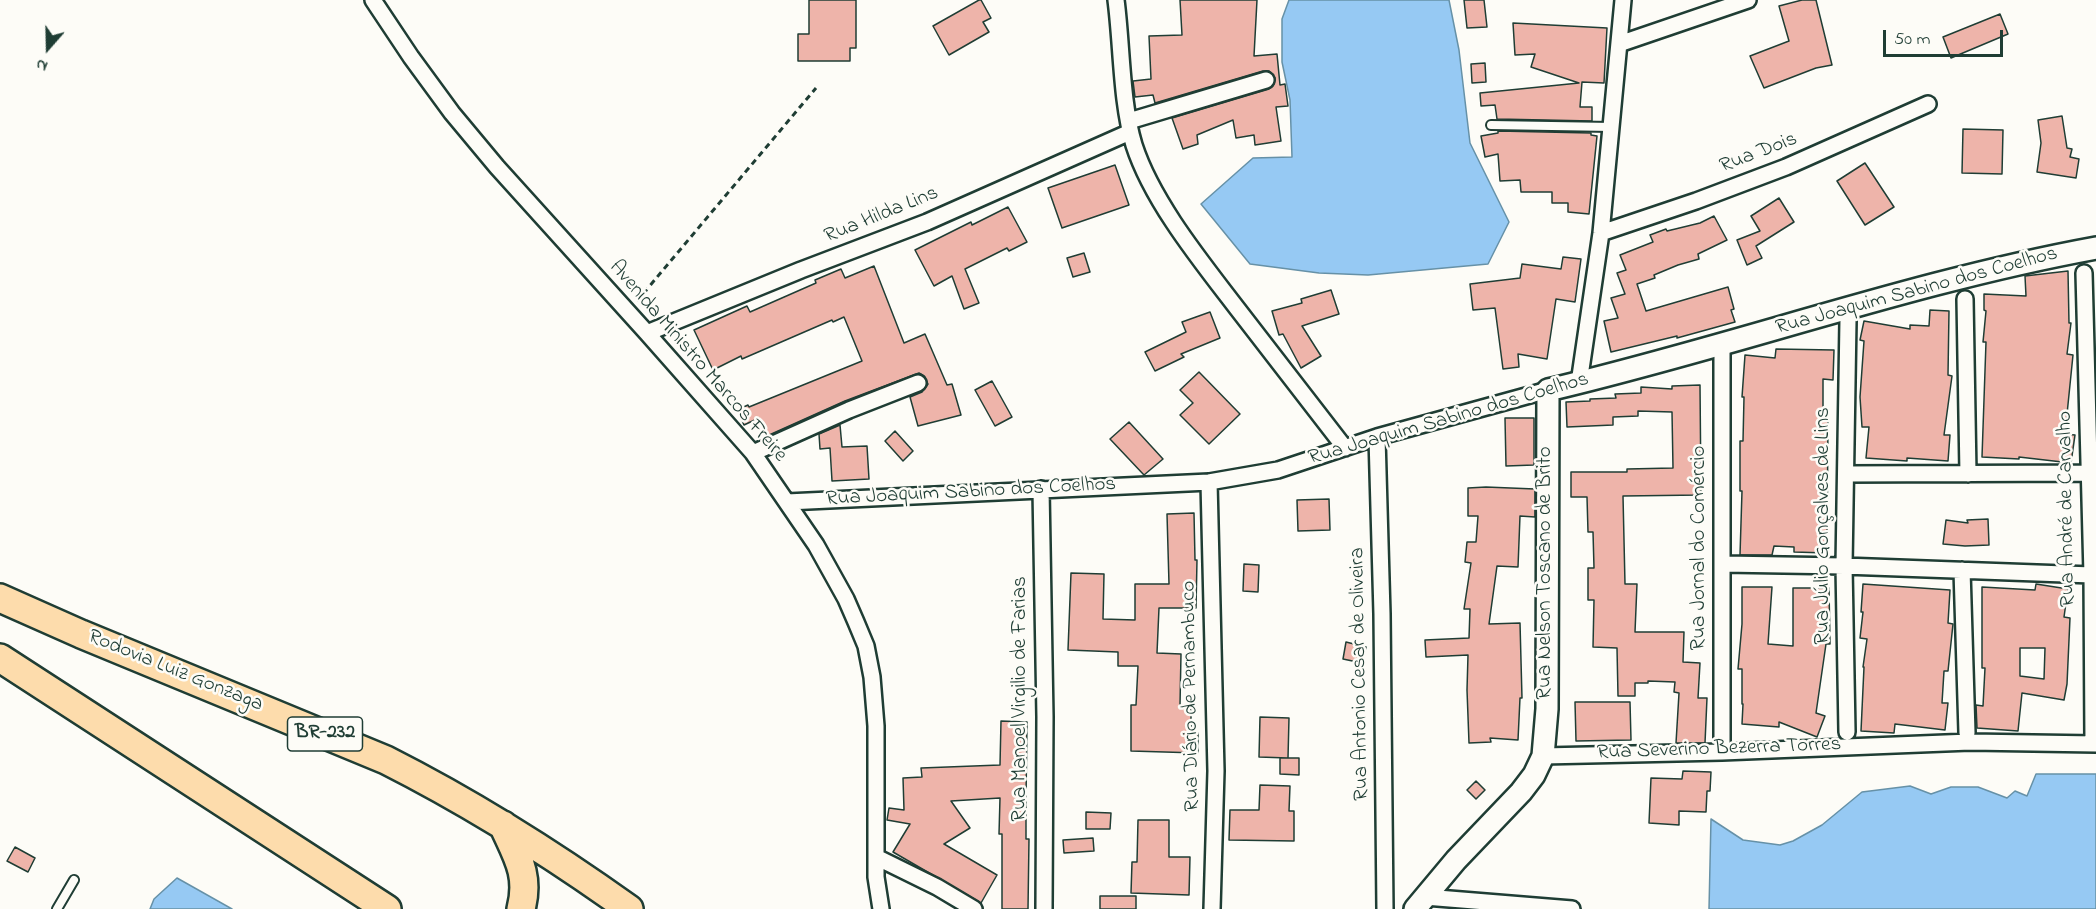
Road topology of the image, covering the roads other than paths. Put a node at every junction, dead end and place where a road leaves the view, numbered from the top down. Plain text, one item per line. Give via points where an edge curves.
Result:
1 (373, 0) edge
2 (1116, 0) edge
3 (1623, 0) edge
4 (1748, 0) edge
5 (1619, 44) junction
6 (1266, 80) dead end
7 (1928, 105) dead end
8 (1491, 125) dead end
9 (1130, 127) junction
10 (1612, 127) junction
11 (1601, 233) junction
12 (2096, 248) edge
13 (2084, 273) dead end
14 (1965, 299) dead end
15 (1848, 320) dead end
16 (647, 333) junction
17 (1722, 345) junction
18 (918, 383) dead end
19 (1579, 383) junction
20 (1548, 390) junction
21 (1377, 437) junction
22 (1345, 448) junction
23 (753, 453) junction
24 (2088, 473) junction
25 (1846, 474) junction
26 (1968, 474) junction
27 (1209, 482) junction
28 (1041, 489) junction
29 (787, 502) junction
30 (1723, 564) junction
31 (1844, 566) junction
32 (1962, 570) junction
33 (2092, 575) junction
34 (0, 598) edge
35 (0, 658) edge
36 (1847, 732) dead end
37 (1966, 733) dead end
38 (2094, 744) edge
39 (1722, 752) junction
40 (1543, 756) junction
41 (503, 825) junction
42 (876, 857) junction
43 (74, 880) dead end
44 (1420, 903) edge
45 (57, 909) edge
46 (387, 909) edge
47 (521, 909) edge
48 (629, 909) edge
49 (881, 909) edge
50 (974, 909) edge
51 (1044, 909) edge
52 (1212, 909) edge
53 (1385, 909) edge
54 (1572, 909) edge

1 - 16 street, Avenida Ministro Marcos Freire via 452,114
2 - 9 street
3 - 5 street
4 - 5 street
5 - 10 street
6 - 9 street, Rua Hilda Lins
7 - 11 street, Rua Dois via 1786,167
8 - 10 lane
9 - 16 street, Rua Hilda Lins via 927,222
9 - 22 street via 1150,182 1198,257
10 - 11 street
11 - 19 street
12 - 17 main road, Rua Joaquim Sabino dos Coelhos via 1963,276
13 - 24 street, Rua André de Carvalho
14 - 26 street
15 - 25 street, Rua Júlio Gonçalves de Lins
16 - 23 street, Avenida Ministro Marcos Freire
17 - 19 main road, Rua Joaquim Sabino dos Coelhos
17 - 30 street, Rua Jornal do Comércio
18 - 23 street
19 - 20 main road, Rua Joaquim Sabino dos Coelhos
20 - 21 street, Rua Joaquim Sabino dos Coelhos
20 - 40 main road, Rua Nelson Toscano de Brito via 1547,708
21 - 22 street, Rua Joaquim Sabino dos Coelhos
21 - 53 street, Rua Antonio Cesar de Oliveira
22 - 27 street, Rua Joaquim Sabino dos Coelhos via 1278,471
23 - 29 street, Avenida Ministro Marcos Freire
24 - 26 street
24 - 33 street, Rua André de Carvalho
25 - 26 street
25 - 31 street, Rua Júlio Gonçalves de Lins
27 - 28 street, Rua Joaquim Sabino dos Coelhos
27 - 52 street, Rua Diário de Pernambuco via 1216,771
28 - 29 street, Rua Joaquim Sabino dos Coelhos
28 - 51 street, Rua Manoel Virgilio de Farias
29 - 42 street, Avenida Ministro Marcos Freire via 846,599 866,646 876,726
30 - 31 street
30 - 39 street, Rua Jornal do Comércio
31 - 32 street
31 - 36 street, Rua Júlio Gonçalves de Lins
32 - 33 street
32 - 37 street
33 - 38 street, Rua André de Carvalho
34 - 41 highway, Rodovia Luiz Gonzaga / BR-232 via 386,760
35 - 46 highway
38 - 39 street, Rua Severino Bezerra Torres via 1970,742
39 - 40 street, Rua Severino Bezerra Torres
40 - 44 main road via 1521,792
41 - 47 highway via 525,879
41 - 48 highway, Rodovia Luiz Gonzaga / BR-232
42 - 49 street, Avenida Ministro Marcos Freire
42 - 50 street
43 - 45 lane
44 - 54 street

